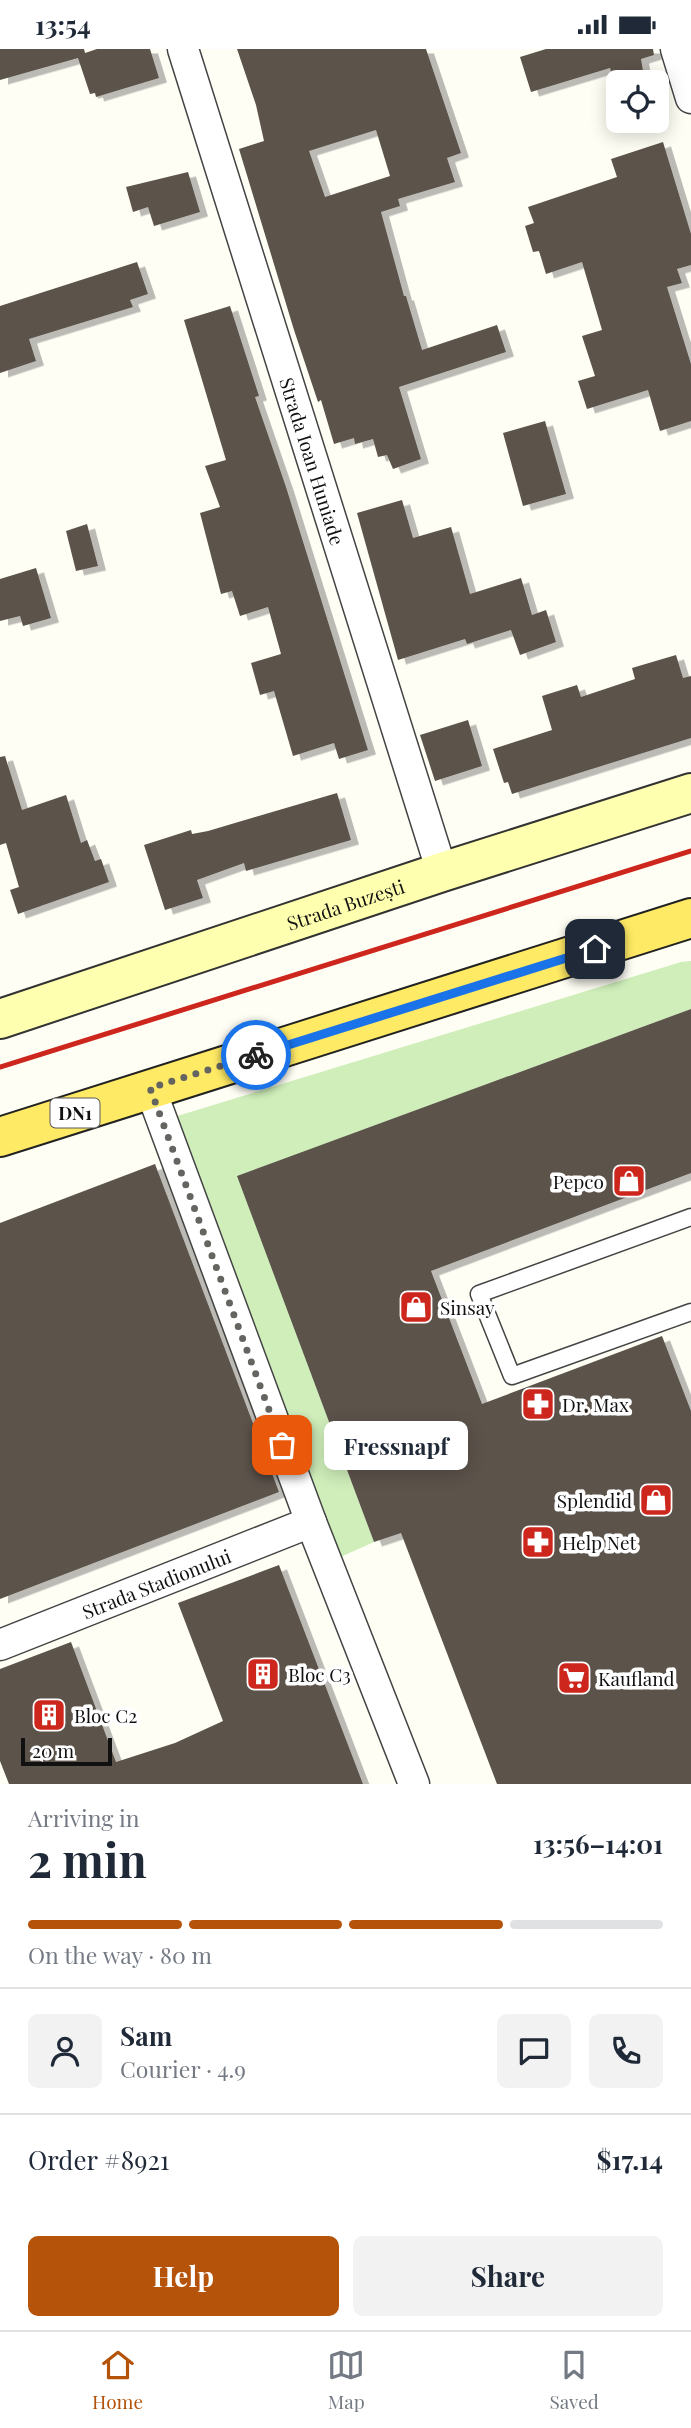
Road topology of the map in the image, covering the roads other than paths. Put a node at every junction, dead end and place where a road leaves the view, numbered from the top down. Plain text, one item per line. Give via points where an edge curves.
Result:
1 (183, 49) edge
2 (676, 49) edge
3 (691, 98) edge
4 (691, 793) edge
5 (442, 872) junction
6 (691, 918) edge
7 (691, 931) edge
8 (642, 935) junction
9 (0, 1019) edge
10 (150, 1088) junction
11 (0, 1137) edge
12 (691, 1217) edge
13 (691, 1312) edge
14 (311, 1522) junction
15 (0, 1645) edge
16 (414, 1784) edge

1 - 5 street, Strada Ioan Huniade
2 - 3 street
4 - 5 main road, Strada Buzești
5 - 9 main road, Strada Buzești
6 - 8 main road, DN1
7 - 8 main road, DN1
8 - 10 main road, DN1
10 - 11 main road, DN1
10 - 14 street
12 - 13 lane via 479,1294 512,1376
14 - 15 street, Strada Stadionului
14 - 16 street

